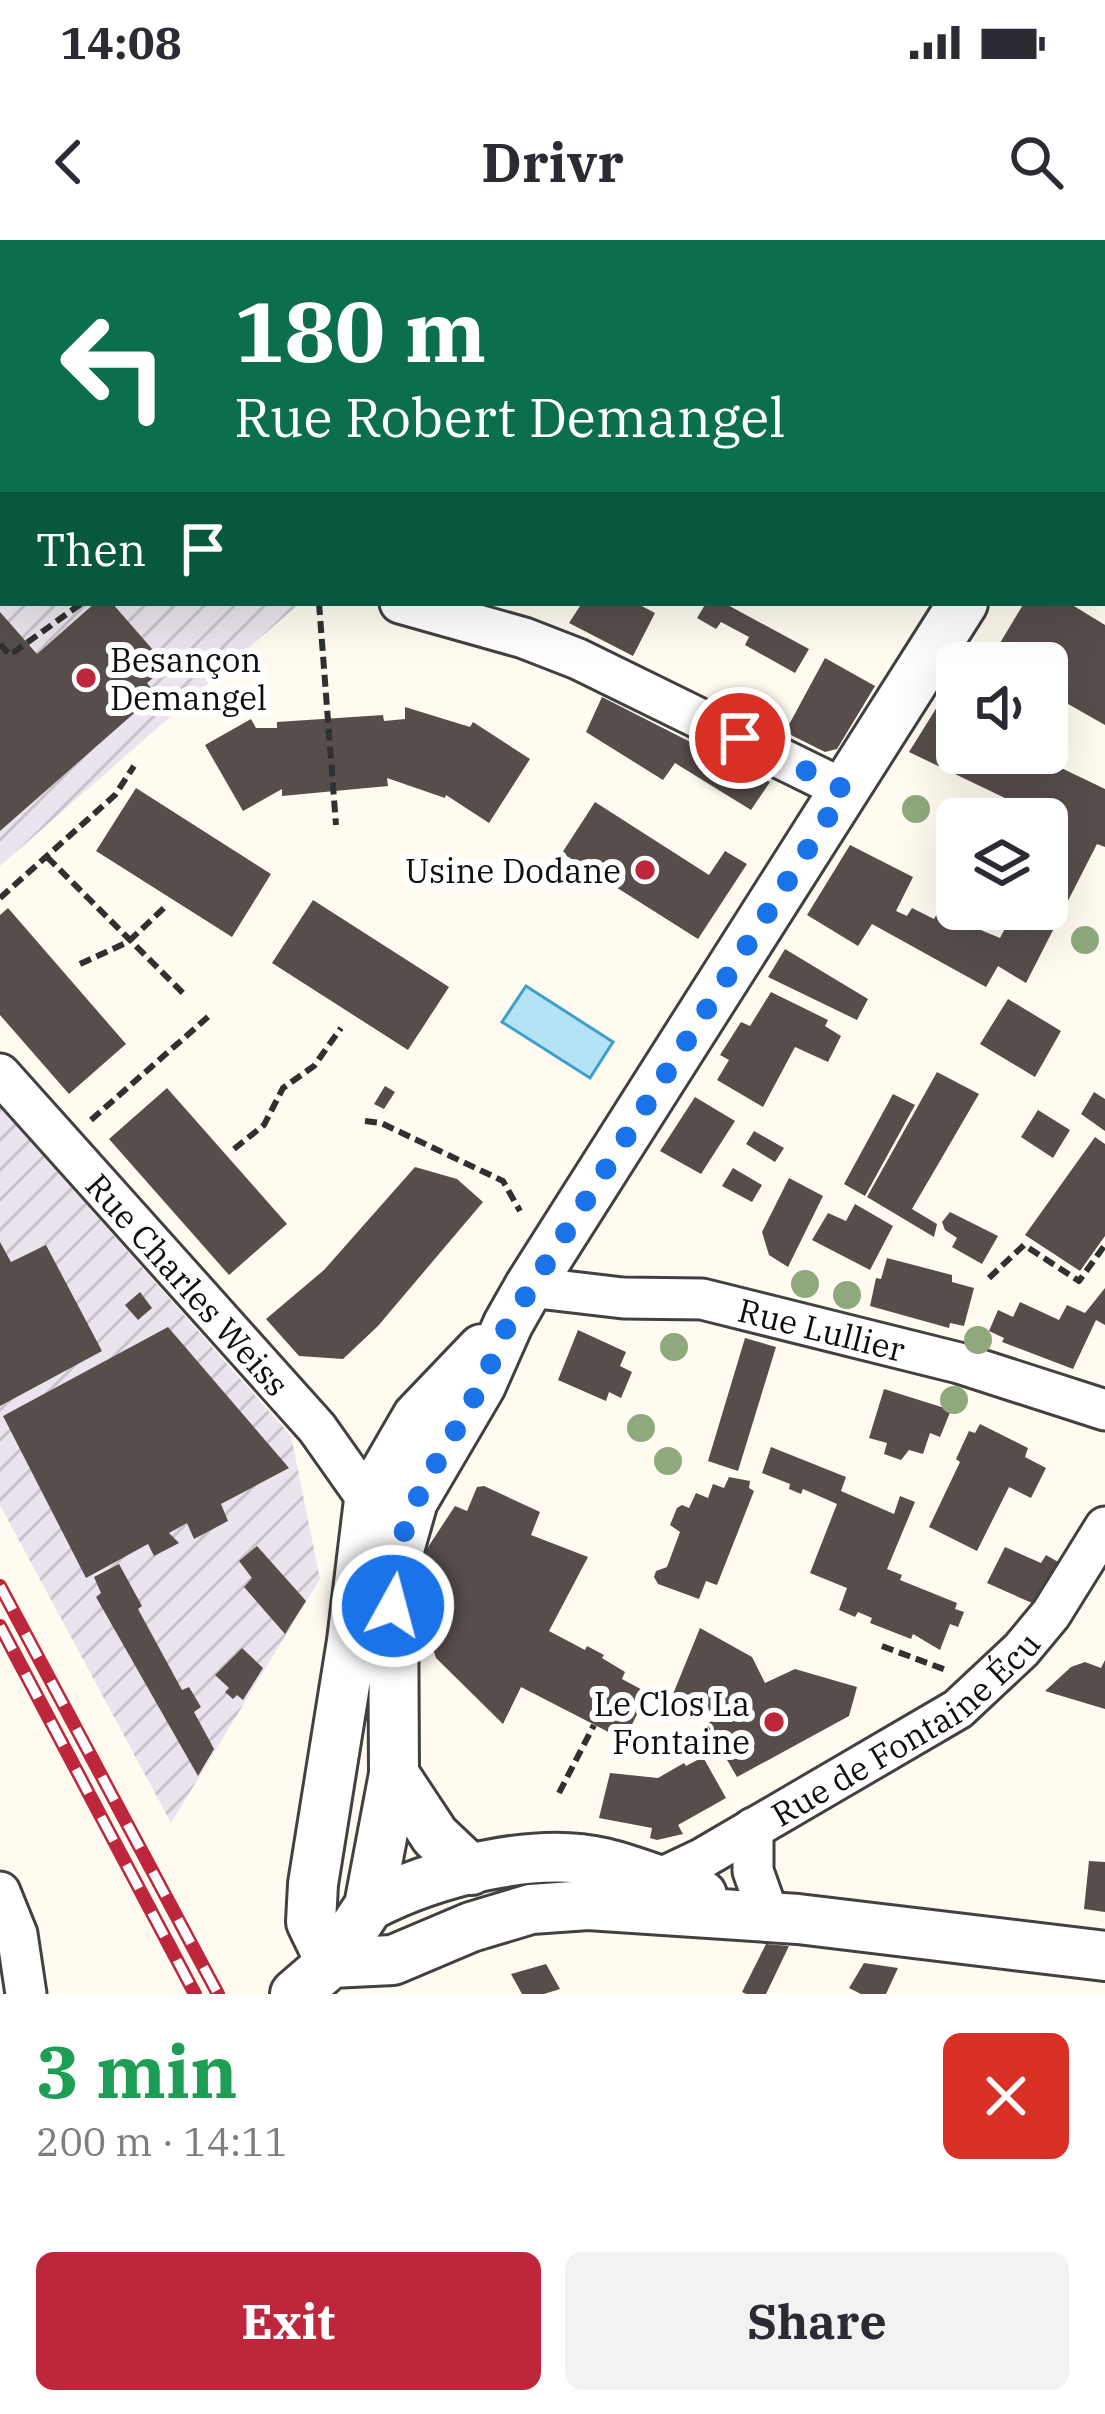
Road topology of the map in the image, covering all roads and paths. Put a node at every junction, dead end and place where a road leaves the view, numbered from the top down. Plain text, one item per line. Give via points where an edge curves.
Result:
1 (78, 606) edge
2 (319, 606) edge
3 (411, 606) edge
4 (962, 606) edge
5 (0, 644) edge
6 (134, 766) dead end
7 (845, 790) junction
8 (336, 825) dead end
9 (47, 857) junction
10 (0, 898) edge
11 (165, 908) dead end
12 (128, 942) junction
13 (80, 964) dead end
14 (184, 994) dead end
15 (208, 1016) dead end
16 (341, 1028) dead end
17 (0, 1073) edge
18 (365, 1120) dead end
19 (89, 1121) dead end
20 (234, 1149) dead end
21 (520, 1211) dead end
22 (1105, 1245) edge
23 (989, 1278) dead end
24 (518, 1306) junction
25 (1105, 1410) edge
26 (370, 1500) junction
27 (1105, 1527) edge
28 (392, 1571) junction
29 (882, 1646) dead end
30 (946, 1670) dead end
31 (594, 1725) dead end
32 (394, 1774) junction
33 (559, 1792) dead end
34 (752, 1828) junction
35 (470, 1870) junction
36 (658, 1881) junction
37 (0, 1892) edge
38 (588, 1905) junction
39 (369, 1906) junction
40 (769, 1916) junction
41 (1105, 1956) edge
42 (321, 1984) edge
43 (26, 1994) edge

1 - 5 path via 10,655
2 - 8 path
3 - 7 street via 578,659
4 - 7 street
6 - 9 path via 116,796
7 - 24 street
9 - 10 path
9 - 12 path
11 - 12 path
12 - 13 path
12 - 14 path
15 - 19 path
16 - 20 path via 314,1066 283,1088 264,1125
17 - 26 street, Rue Charles Weiss via 317,1428
18 - 21 path via 503,1181
22 - 23 path via 1079,1281 1024,1245
24 - 25 street, Rue Lullier via 702,1299
24 - 26 street via 417,1418
24 - 28 street via 413,1501
26 - 28 street, Rue Charles Weiss via 387,1528
26 - 42 street via 313,1884
27 - 34 street, Rue de Fontaine Écu via 1051,1614 987,1685
28 - 32 street
29 - 30 path
31 - 33 path
32 - 35 street via 435,1836
32 - 39 street
34 - 36 street, Rue de Fontaine Écu
34 - 40 street via 753,1871
35 - 36 street via 545,1857 601,1862
35 - 39 street via 424,1880
36 - 38 street, Rue de Fontaine Écu
36 - 40 street
37 - 43 street via 17,1934
38 - 40 street
38 - 42 street via 531,1909
39 - 42 street
40 - 41 street

